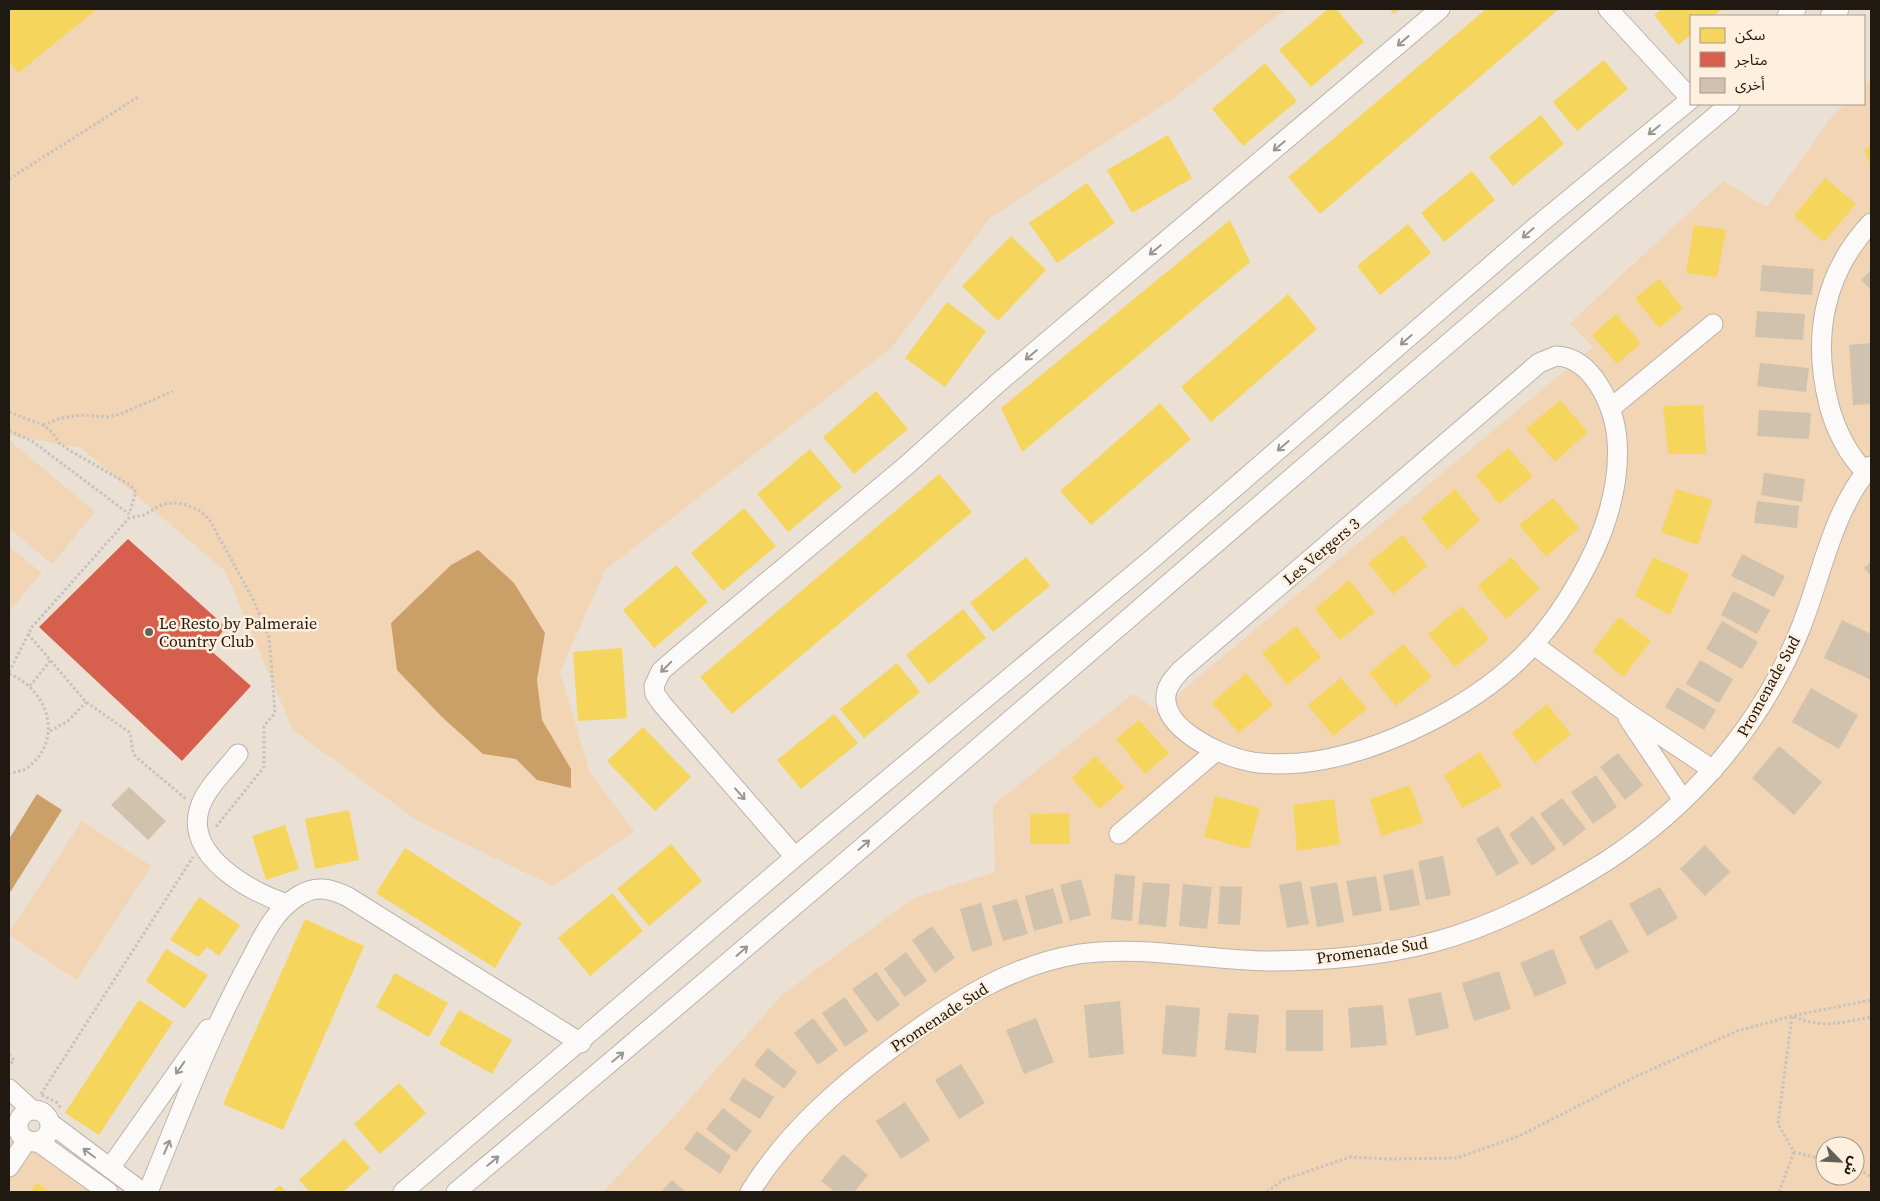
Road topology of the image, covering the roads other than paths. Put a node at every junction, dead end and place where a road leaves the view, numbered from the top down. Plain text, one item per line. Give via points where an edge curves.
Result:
1 (1440, 9) edge
2 (1608, 9) edge
3 (1690, 98) edge
4 (1690, 100) edge
5 (1729, 105) edge
6 (1871, 223) edge
7 (1713, 324) dead end
8 (1611, 408) junction
9 (1869, 469) edge
10 (1534, 645) junction
11 (1623, 710) junction
12 (1216, 751) junction
13 (238, 754) dead end
14 (1713, 770) junction
15 (1682, 800) junction
16 (1120, 834) dead end
17 (795, 857) junction
18 (286, 904) junction
19 (228, 1000) junction
20 (581, 1043) junction
21 (9, 1089) edge
22 (27, 1121) edge
23 (9, 1167) edge
24 (110, 1168) junction
25 (108, 1192) edge
26 (142, 1192) edge
27 (148, 1192) edge
28 (403, 1192) edge
29 (456, 1192) edge
30 (750, 1192) edge

1 -> 17 street via 661,672 654,686 662,704
2 - 3 street
4 -> 17 street via 1538,224 1166,546
29 -> 5 street via 698,989
6 - 9 street via 1838,268 1826,304 1820,341 1822,368 1833,418 1848,448
7 - 8 street
8 - 10 street, Les Vergers 3 via 1618,464 1616,484 1602,534 1572,594
8 - 12 street, Les Vergers 3 via 1597,385 1577,363 1556,356 1539,363 1180,671 1166,694 1169,710 1192,737
9 - 14 street, Promenade Sud via 1844,507 1799,632 1776,679 1747,728
10 - 11 street
10 - 12 street, Les Vergers 3 via 1496,679 1440,716 1367,748 1301,763 1282,764 1248,761
11 - 14 street
11 - 15 street
12 - 16 street
13 - 18 street via 198,810 197,826 202,843 214,860 247,887
14 - 15 street, Promenade Sud
15 - 30 street, Promenade Sud via 1630,844 1544,898 1434,942 1353,956 1269,961 1099,952 1068,956 1008,974 938,1014 845,1084 790,1137
17 - 20 street
18 - 19 street via 271,922
18 - 20 street via 320,888 338,892
19 -> 24 street
27 -> 19 street
20 - 28 street
21 - 22 street
22 - 23 street
24 -> 22 street via 50,1123 42,1112
22 - 25 street
24 - 26 street

